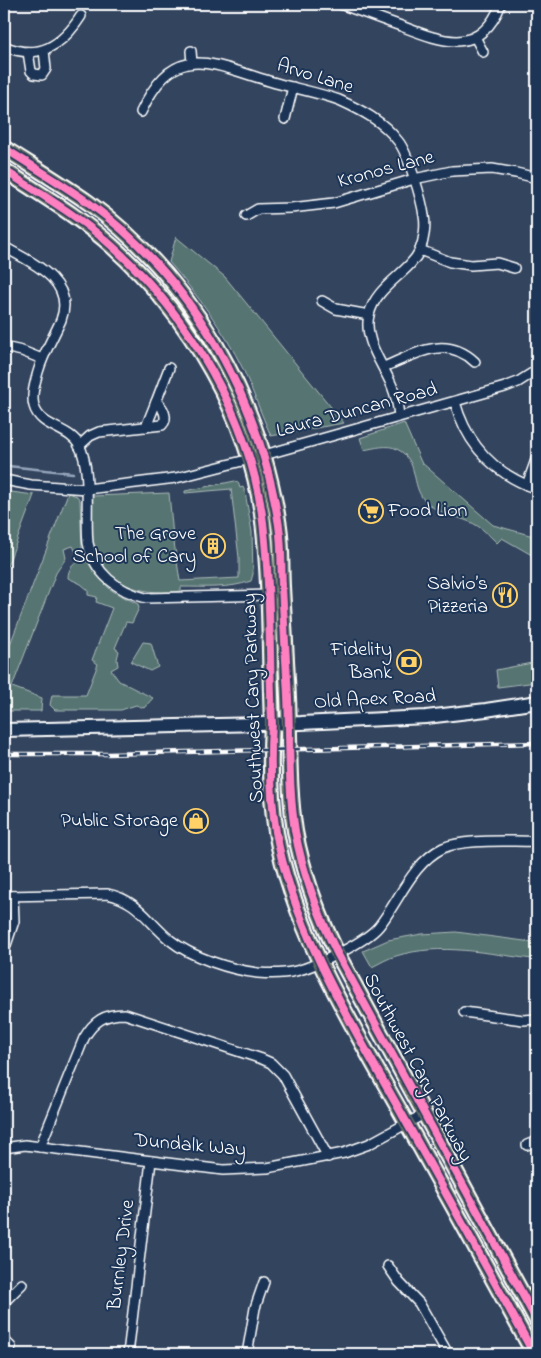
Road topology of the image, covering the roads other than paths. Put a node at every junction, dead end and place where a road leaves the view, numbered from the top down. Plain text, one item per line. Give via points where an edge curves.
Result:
1 (340, 4) edge
2 (501, 4) edge
3 (81, 16) dead end
4 (475, 38) junction
5 (4, 46) edge
6 (44, 50) junction
7 (191, 51) dead end
8 (28, 52) junction
9 (484, 52) dead end
10 (192, 63) junction
11 (293, 87) junction
12 (141, 112) dead end
13 (284, 119) dead end
14 (4, 148) edge
15 (4, 170) edge
16 (537, 178) edge
17 (414, 179) junction
18 (246, 216) dead end
19 (4, 247) edge
20 (420, 250) junction
21 (514, 268) dead end
22 (322, 301) dead end
23 (369, 315) junction
24 (4, 347) edge
25 (42, 359) junction
26 (475, 362) dead end
27 (384, 367) junction
28 (169, 368) dead end
29 (537, 370) edge
30 (156, 402) junction
31 (455, 402) junction
32 (399, 416) junction
33 (146, 427) junction
34 (79, 446) junction
35 (264, 455) junction
36 (537, 457) edge
37 (250, 459) junction
38 (4, 480) edge
39 (527, 485) junction
40 (87, 489) junction
41 (537, 489) edge
42 (268, 595) junction
43 (282, 595) junction
44 (537, 702) edge
45 (289, 722) junction
46 (272, 723) junction
47 (4, 730) edge
48 (537, 841) edge
49 (9, 896) edge
50 (4, 951) edge
51 (337, 953) junction
52 (320, 961) junction
53 (464, 1012) dead end
54 (537, 1019) edge
55 (424, 1114) junction
56 (407, 1123) junction
57 (537, 1141) edge
58 (527, 1145) dead end
59 (40, 1146) junction
60 (4, 1148) edge
61 (328, 1158) junction
62 (151, 1161) junction
63 (388, 1266) dead end
64 (264, 1282) dead end
65 (22, 1284) dead end
66 (4, 1302) edge
67 (537, 1322) edge
68 (128, 1354) edge
69 (247, 1354) edge
70 (448, 1354) edge
71 (534, 1354) edge

1 - 4 street via 437,40
2 - 4 street via 488,26
3 - 6 street via 67,36
4 - 9 street
5 - 8 street
6 - 8 street
6 - 8 street via 46,69 42,75 31,70
7 - 10 street
10 - 11 street, Arvo Lane via 209,63
10 - 12 street via 179,67 162,79 151,91
11 - 13 street
11 - 17 street, Arvo Lane via 339,100 376,120 403,148
14 - 35 main road, Southwest Cary Parkway via 90,204 160,268 217,345 242,395
15 - 37 main road, Southwest Cary Parkway via 80,221 148,280 203,356 226,398
16 - 17 street, Kronos Lane via 500,170 472,169
17 - 18 street, Kronos Lane via 334,203 258,209
17 - 20 street, Arvo Lane via 424,216
19 - 25 street via 46,272 59,286 64,303 61,319
20 - 21 street via 450,262 470,265 497,262
20 - 23 street via 384,289
22 - 23 street via 336,309
23 - 27 street via 369,337
24 - 25 street
25 - 34 street via 34,391 36,412
26 - 27 street via 466,353 446,347 417,353
27 - 32 street via 395,394
28 - 30 street
29 - 31 street, Laura Duncan Road via 518,382
30 - 33 street
30 - 33 street via 163,410 165,422
31 - 32 street, Laura Duncan Road
31 - 39 street via 465,431 477,447 493,465
32 - 35 street, Laura Duncan Road
33 - 34 street via 99,432
34 - 40 street via 84,457
35 - 37 street, Laura Duncan Road
35 - 43 main road, Southwest Cary Parkway via 279,528
36 - 39 street
37 - 40 street, Laura Duncan Road via 176,478
37 - 42 main road, Southwest Cary Parkway via 263,522
38 - 40 street, Laura Duncan Road
39 - 41 street
40 - 42 street via 90,552 107,580 116,586 138,596 152,598
42 - 43 street
42 - 46 main road, Southwest Cary Parkway
43 - 45 main road, Southwest Cary Parkway
44 - 45 main road, Old Apex Road via 426,717
45 - 46 main road, Old Apex Road
45 - 51 main road, Southwest Cary Parkway via 292,809 299,849 318,912
46 - 47 main road, Old Apex Road
46 - 52 main road, Southwest Cary Parkway via 272,791 278,838 289,884
48 - 51 street via 468,842 436,852 416,871 377,929
49 - 50 street via 14,921
49 - 52 street via 116,896 132,903 168,939 187,952 243,970 268,974 290,972
51 - 52 street
51 - 55 main road, Southwest Cary Parkway
52 - 56 main road, Southwest Cary Parkway
53 - 54 street
55 - 56 street, Dundalk Way
55 - 67 main road, Southwest Cary Parkway
56 - 61 street, Dundalk Way via 358,1149
56 - 71 main road, Southwest Cary Parkway
57 - 58 street
59 - 60 street, Dundalk Way
59 - 61 street via 89,1030 107,1016 124,1014 271,1063 283,1075
59 - 62 street, Dundalk Way
61 - 62 street, Dundalk Way via 236,1170
62 - 68 street, Burnley Drive
63 - 70 street via 419,1302
64 - 69 street via 255,1308
65 - 66 street

